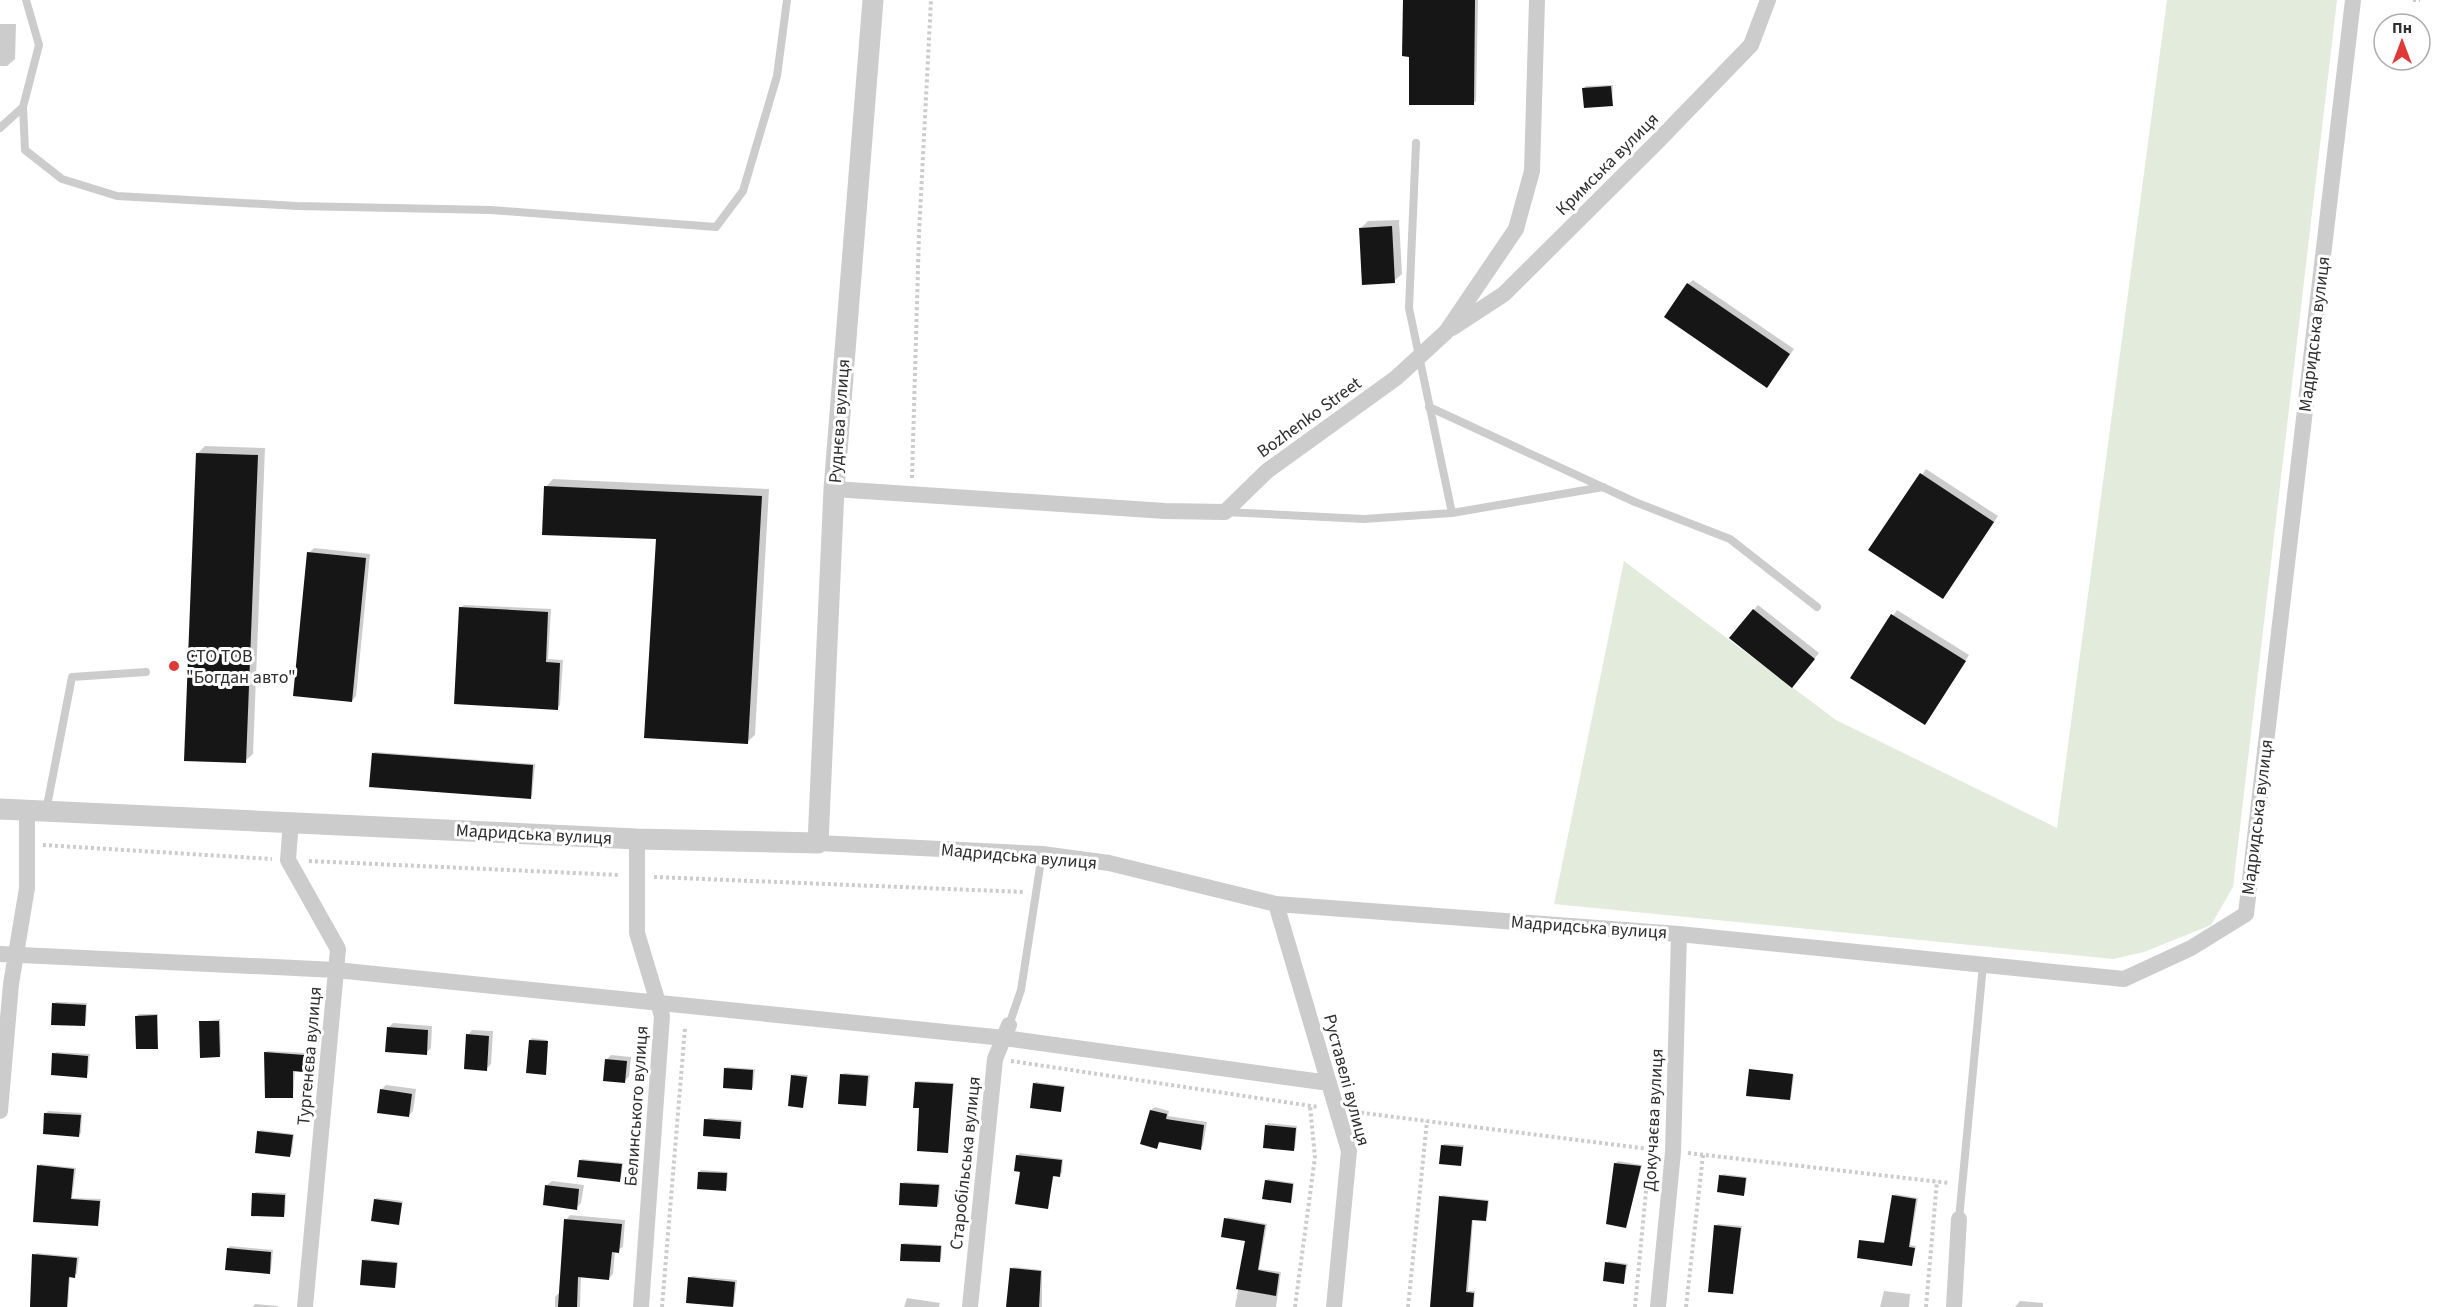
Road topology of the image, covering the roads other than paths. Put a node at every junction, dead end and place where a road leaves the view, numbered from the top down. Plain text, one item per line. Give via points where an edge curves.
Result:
1 (26, 0) edge
2 (787, 0) edge
3 (873, 0) edge
4 (1537, 0) edge
5 (1768, 0) edge
6 (2353, 0) edge
7 (23, 107) junction
8 (0, 128) edge
9 (1416, 143) dead end
10 (1446, 332) junction
11 (1418, 357) junction
12 (1429, 408) junction
13 (1603, 487) junction
14 (834, 489) junction
15 (1225, 512) junction
16 (1452, 513) junction
17 (1817, 607) dead end
18 (146, 672) dead end
19 (0, 809) edge
20 (36, 811) junction
21 (291, 821) junction
22 (637, 839) junction
23 (818, 843) junction
24 (1042, 854) junction
25 (1276, 904) junction
26 (1679, 934) junction
27 (8, 954) edge
28 (1983, 965) junction
29 (336, 970) junction
30 (658, 1004) junction
31 (1007, 1032) junction
32 (1329, 1083) junction
33 (0, 1111) edge
34 (1959, 1219) joint
35 (305, 1307) edge
36 (641, 1307) edge
37 (970, 1307) edge
38 (1334, 1307) edge
39 (1658, 1307) edge
40 (1954, 1307) edge

1 - 7 lane via 39,45
2 - 7 lane via 777,76 743,190 716,227 490,210 297,206 117,196 62,179 25,150
3 - 14 street, Руднєва вулиця
4 - 10 street, Bozhenko Street via 1532,171 1516,229
5 - 10 street, Кримська вулиця via 1751,45 1658,142 1504,294
6 - 28 street, Мадридська вулиця via 2246,914 2191,948 2124,979
7 - 8 lane
9 - 11 lane via 1409,308
10 - 11 street, Bozhenko Street
11 - 12 lane
11 - 15 street, Bozhenko Street via 1396,378 1267,471
12 - 13 lane
12 - 16 lane
13 - 16 lane
13 - 17 lane via 1730,540
14 - 15 street
14 - 23 street, Руднєва вулиця
15 - 16 lane via 1364,519
18 - 20 lane via 72,677
19 - 20 street, Мадридська вулиця
20 - 21 street, Мадридська вулиця
20 - 27 street via 27,844 27,888
21 - 22 street, Мадридська вулиця
21 - 29 street, Тургенєва вулиця via 288,860 338,948
22 - 23 street, Мадридська вулиця
22 - 30 street, Белинського вулиця via 637,933
23 - 24 street, Мадридська вулиця
24 - 25 street, Мадридська вулиця via 1109,863
24 - 31 lane via 1021,990
25 - 26 street, Мадридська вулиця
25 - 32 street, Руставелі вулиця
26 - 28 street, Мадридська вулиця
26 - 39 street, Докучаєва вулиця via 1673,1152
27 - 29 street
27 - 33 street
28 - 34 lane
29 - 30 street
29 - 35 street, Тургенєва вулиця
30 - 31 street
30 - 36 street, Белинського вулиця via 662,1017
31 - 32 street
31 - 37 street, Старобільська вулиця via 995,1059
32 - 38 street, Руставелі вулиця via 1349,1151
34 - 40 street

